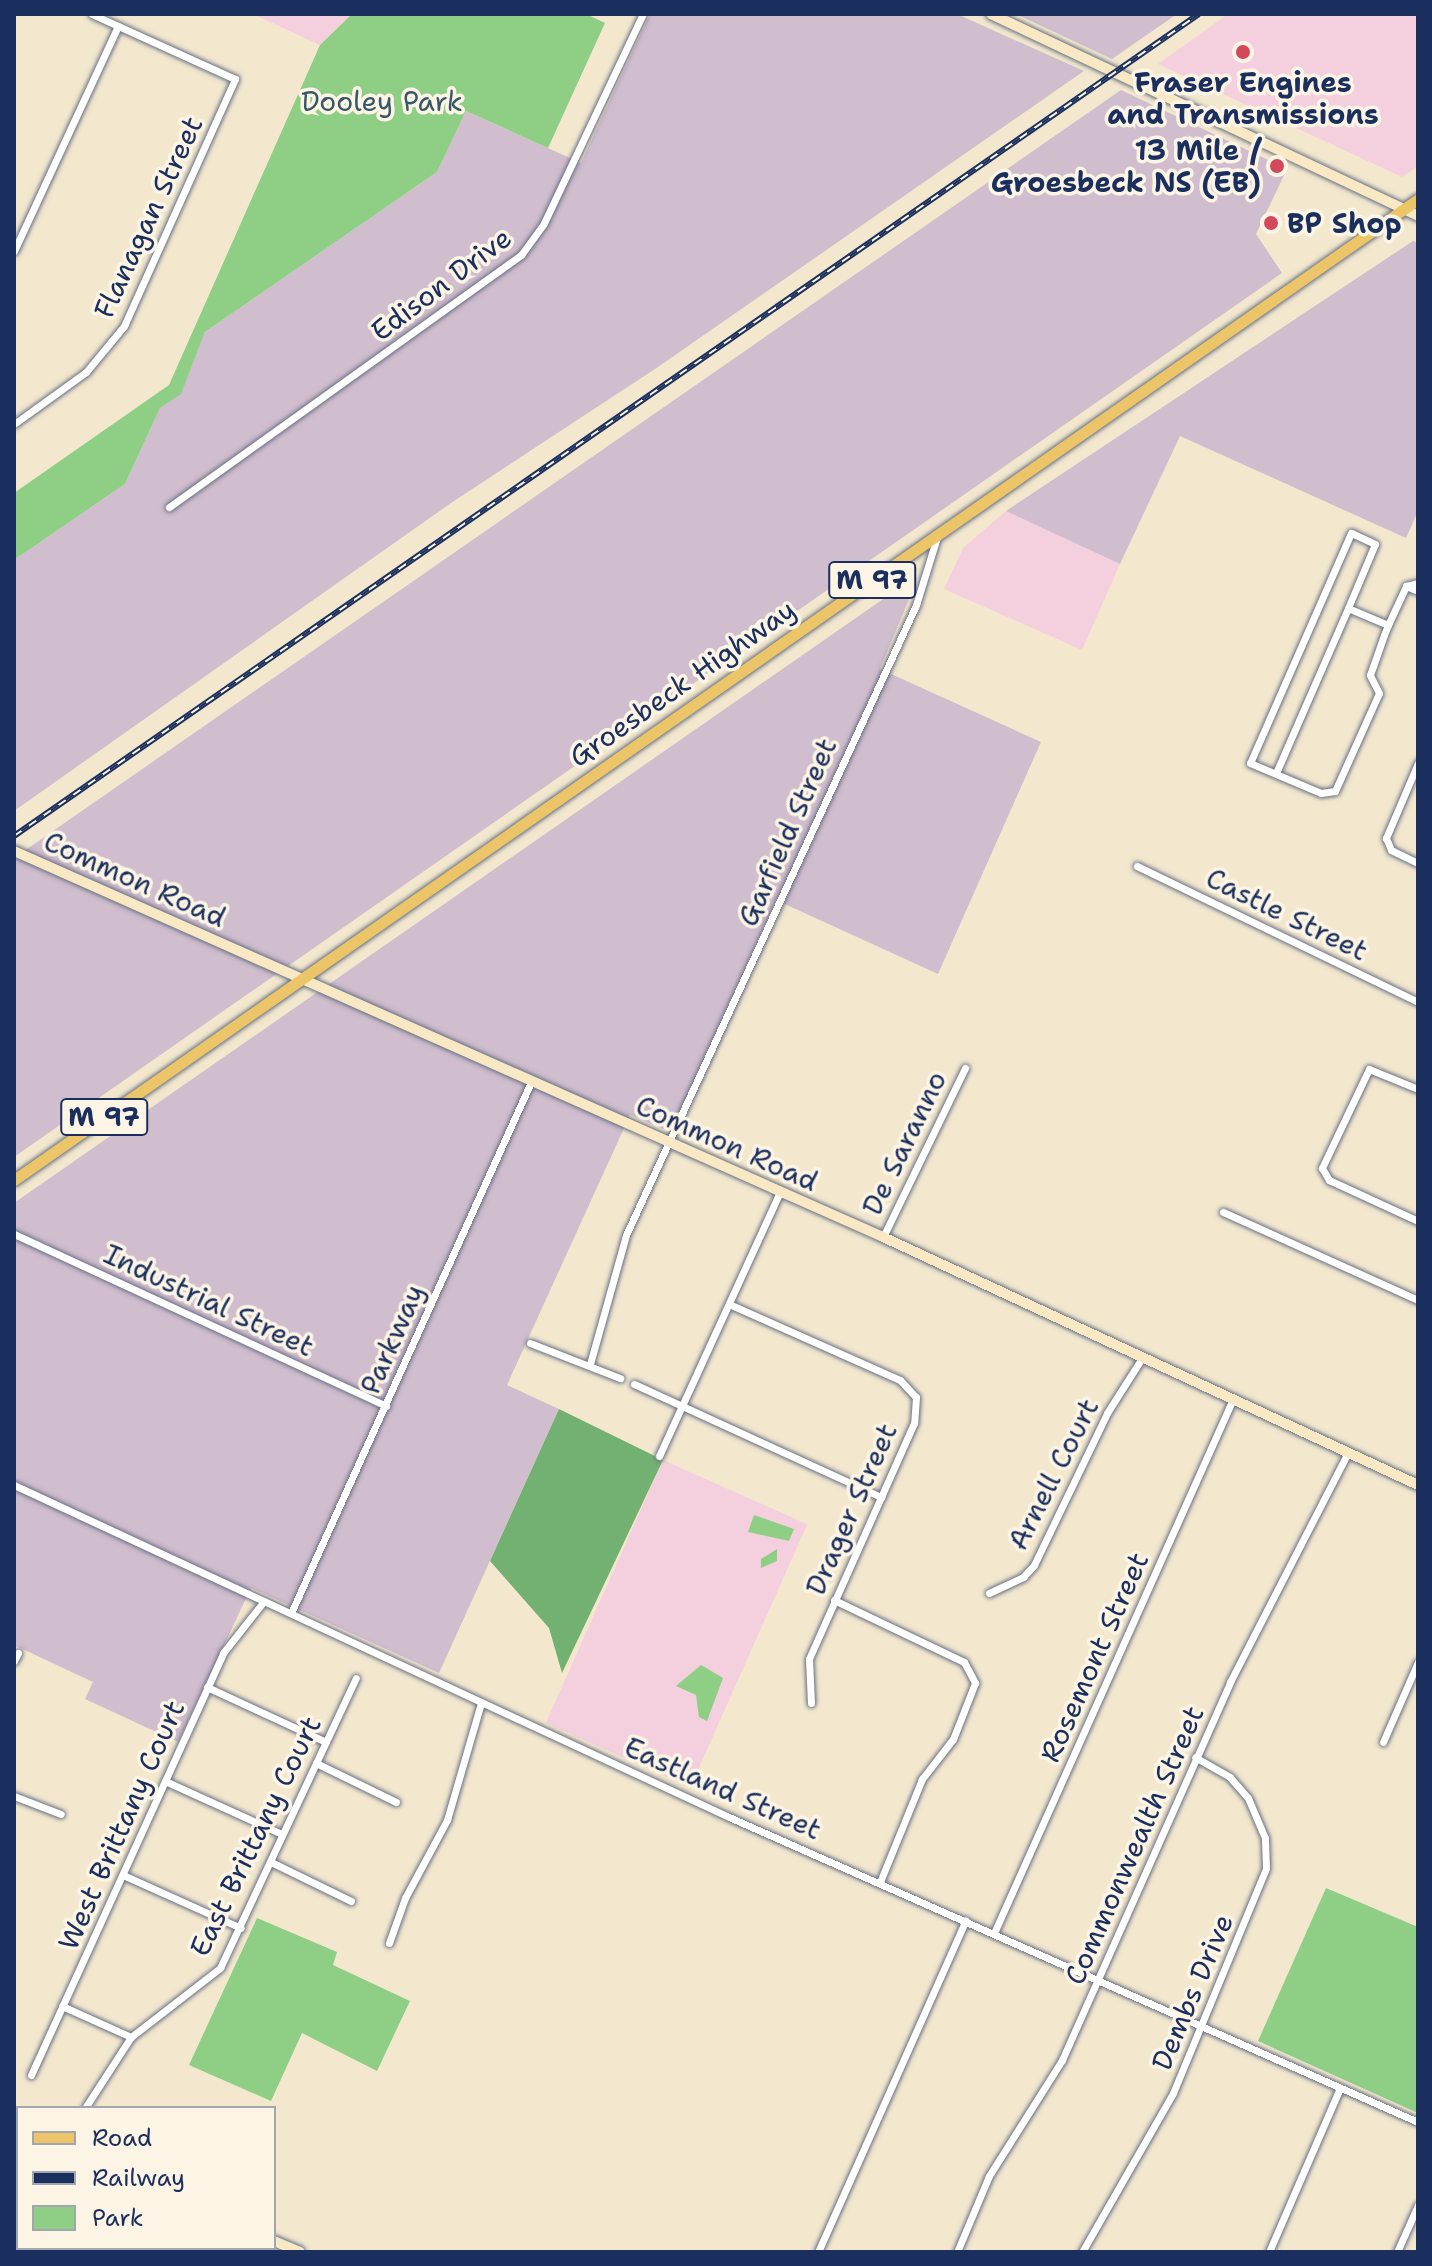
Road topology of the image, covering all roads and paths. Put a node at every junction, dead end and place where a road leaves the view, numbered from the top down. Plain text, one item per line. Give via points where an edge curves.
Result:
1 (92, 14) edge
2 (643, 14) edge
3 (991, 14) edge
4 (1007, 17) edge
5 (118, 26) junction
6 (1418, 199) edge
7 (1403, 209) junction
8 (1418, 216) edge
9 (14, 251) edge
10 (14, 424) edge
11 (169, 507) dead end
12 (937, 534) junction
13 (1418, 583) edge
14 (1406, 586) junction
15 (1418, 591) edge
16 (1348, 608) junction
17 (1388, 625) junction
18 (1418, 763) edge
19 (1276, 773) junction
20 (14, 851) edge
21 (1418, 863) edge
22 (1137, 866) dead end
23 (300, 979) junction
24 (1418, 1002) edge
25 (965, 1068) dead end
26 (531, 1082) junction
27 (1418, 1089) edge
28 (669, 1144) junction
29 (14, 1180) edge
30 (779, 1194) junction
31 (1223, 1212) dead end
32 (1418, 1221) edge
33 (14, 1234) edge
34 (883, 1237) junction
35 (1418, 1300) edge
36 (729, 1304) junction
37 (530, 1343) dead end
38 (1142, 1358) junction
39 (590, 1364) junction
40 (620, 1378) dead end
41 (634, 1384) dead end
42 (1233, 1399) junction
43 (386, 1406) junction
44 (682, 1406) junction
45 (1348, 1452) junction
46 (659, 1456) dead end
47 (14, 1485) edge
48 (1418, 1485) edge
49 (881, 1497) junction
50 (989, 1593) dead end
51 (834, 1600) junction
52 (264, 1601) junction
53 (291, 1613) junction
54 (1418, 1662) edge
55 (356, 1678) dead end
56 (207, 1687) junction
57 (481, 1703) junction
58 (811, 1703) dead end
59 (326, 1742) junction
60 (1383, 1742) dead end
61 (1195, 1757) junction
62 (316, 1763) junction
63 (165, 1781) junction
64 (14, 1796) edge
65 (396, 1802) dead end
66 (61, 1814) dead end
67 (282, 1834) junction
68 (271, 1862) junction
69 (123, 1875) junction
70 (880, 1882) junction
71 (351, 1901) dead end
72 (966, 1920) junction
73 (241, 1928) junction
74 (994, 1933) junction
75 (389, 1943) dead end
76 (1098, 1979) junction
77 (62, 2006) junction
78 (1203, 2026) junction
79 (131, 2037) junction
80 (31, 2075) dead end
81 (1340, 2088) junction
82 (86, 2106) edge
83 (1418, 2122) edge
84 (1418, 2205) edge
85 (276, 2242) edge
86 (300, 2252) edge
87 (818, 2252) edge
88 (957, 2252) edge
89 (1082, 2252) edge
90 (1269, 2252) edge
91 (1397, 2252) edge

1 - 5 street
2 - 11 street, Edison Drive via 544,223 521,255
3 - 4 street
4 - 7 street
5 - 9 street
5 - 10 street, Flanagan Street via 235,79 124,326 86,372
6 - 7 main road, Groesbeck Highway / M 97
7 - 8 street
7 - 12 main road, Groesbeck Highway / M 97
12 - 23 main road, Groesbeck Highway / M 97
12 - 28 street, Garfield Street via 916,605
13 - 14 street
14 - 15 street
14 - 17 street
16 - 17 street
16 - 19 street
16 - 19 street via 1375,544 1351,533 1250,763
17 - 19 street via 1370,675 1379,693 1335,791 1321,793
18 - 21 street via 1386,838 1391,850
20 - 23 street, Common Road
22 - 24 street, Castle Street
23 - 26 street, Common Road
23 - 29 main road, Groesbeck Highway / M 97
25 - 34 street, De Saranno
26 - 28 street, Common Road
26 - 43 street, Parkway
27 - 32 street via 1369,1069 1322,1168 1329,1180
28 - 30 street, Common Road
28 - 39 street, Garfield Street via 626,1235
30 - 34 street, Common Road
30 - 36 street
31 - 35 street
33 - 43 street, Industrial Street
34 - 38 street, Common Road
36 - 44 street
36 - 49 street, Drager Street via 912,1390 917,1412
37 - 39 street
38 - 42 street, Common Road
38 - 50 street, Arnell Court via 1056,1512 1043,1552 1023,1577
39 - 40 street
41 - 44 street
42 - 45 street, Common Road
42 - 74 street, Rosemont Street
43 - 53 street, Parkway
44 - 46 street
44 - 49 street
45 - 48 street, Common Road
45 - 61 street, Commonwealth Street
47 - 52 street, Eastland Street
49 - 51 street, Drager Street
51 - 58 street, Drager Street via 809,1659
51 - 70 street via 964,1662 975,1683 953,1739 922,1779
52 - 53 street, Eastland Street
52 - 56 street, West Brittany Court via 231,1636
53 - 57 street, Eastland Street
54 - 60 street
55 - 59 street, East Brittany Court
56 - 59 street
56 - 63 street, West Brittany Court
57 - 70 street, Eastland Street
57 - 75 street via 447,1820 405,1898
59 - 62 street, East Brittany Court
61 - 76 street, Commonwealth Street
61 - 78 street, Dembs Drive via 1230,1777 1248,1798 1267,1855 1259,1890
62 - 65 street
62 - 67 street, East Brittany Court
63 - 67 street
63 - 69 street, West Brittany Court
64 - 66 street
67 - 68 street, East Brittany Court
68 - 71 street
68 - 73 street, East Brittany Court
69 - 73 street
69 - 77 street, West Brittany Court
70 - 72 street, Eastland Street
72 - 74 street, Eastland Street
72 - 87 street
73 - 79 street, East Brittany Court via 220,1968
74 - 76 street, Eastland Street
76 - 78 street, Eastland Street
76 - 88 street, Commonwealth Street via 1048,2089 989,2176
77 - 79 street
77 - 80 street, West Brittany Court
78 - 81 street, Eastland Street
78 - 89 street, Dembs Drive via 1150,2138
79 - 82 street, East Brittany Court
81 - 83 street, Eastland Street
81 - 90 street
84 - 91 street
85 - 86 street

